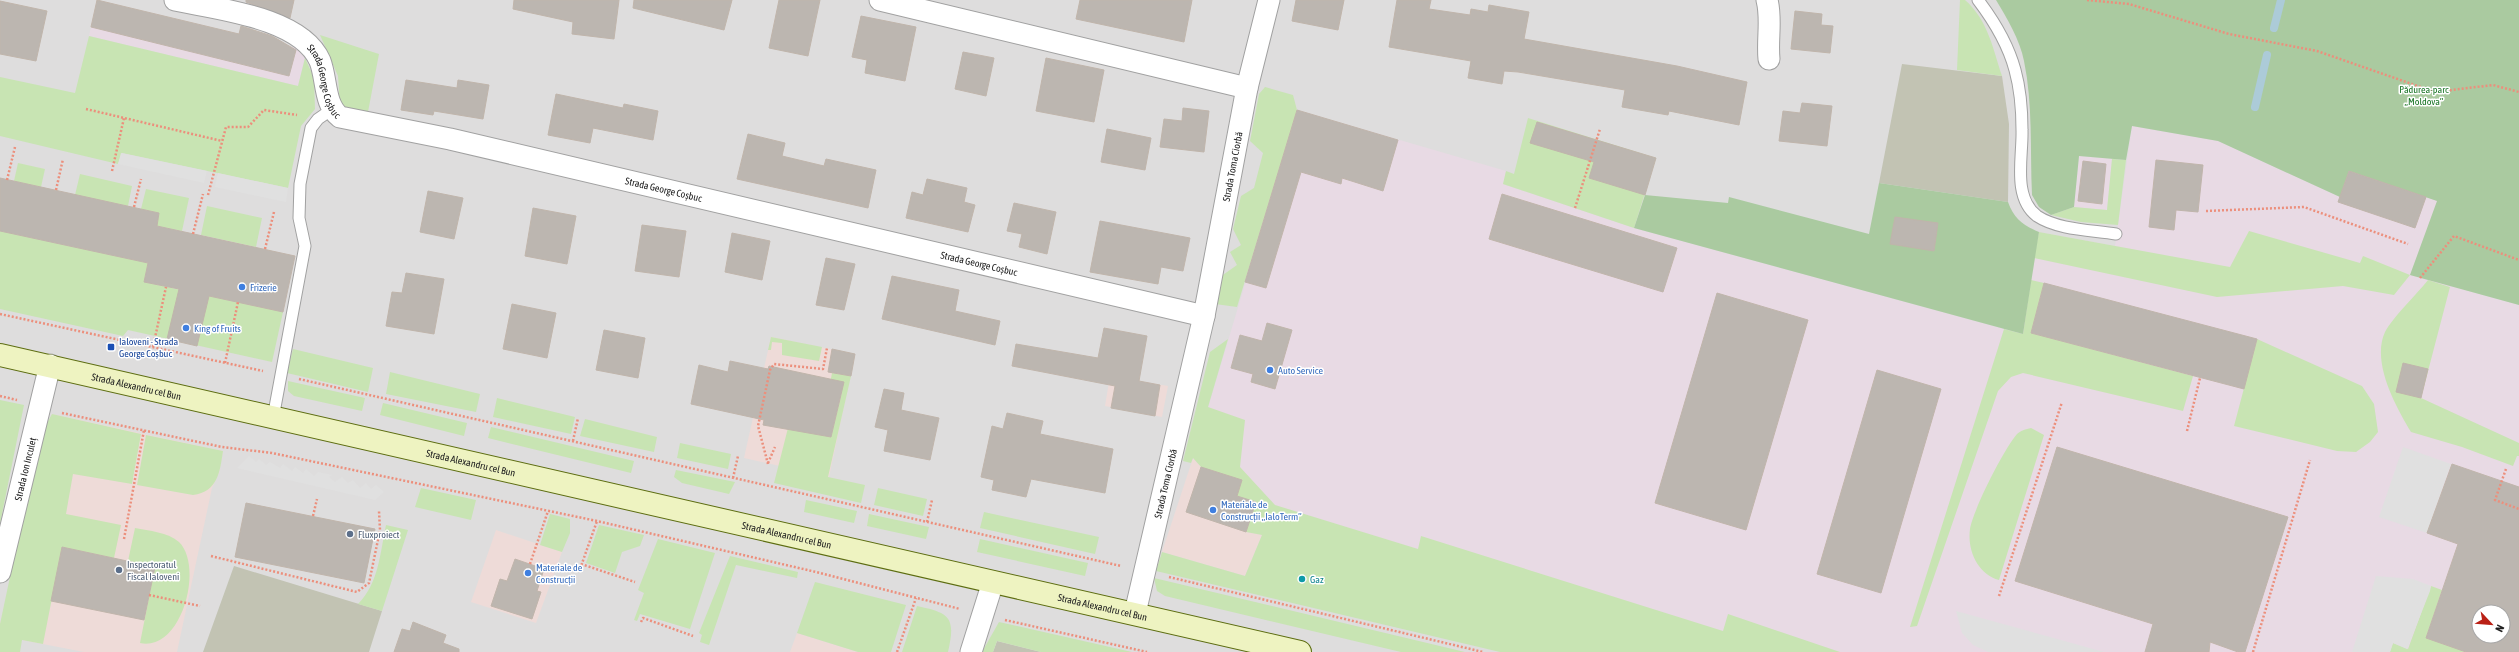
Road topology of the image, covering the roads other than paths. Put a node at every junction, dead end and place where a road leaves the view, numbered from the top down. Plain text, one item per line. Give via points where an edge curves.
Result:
1 (175, 0) edge
2 (880, 0) edge
3 (1269, 0) edge
4 (1767, 0) edge
5 (1978, 0) edge
6 (1770, 59) dead end
7 (1248, 88) junction
8 (324, 114) junction
9 (2116, 234) dead end
10 (1204, 316) junction
11 (0, 355) edge
12 (50, 366) junction
13 (273, 418) junction
14 (0, 572) edge
15 (993, 582) junction
16 (1135, 614) junction
17 (971, 652) edge
18 (1300, 652) edge

1 - 8 street, Strada George Coșbuc via 249,16 294,33 310,44 320,62
2 - 7 street
3 - 7 street, Strada Toma Ciorbă
4 - 6 street via 1770,11 1767,41
5 - 9 lane via 1998,27 2015,70 2022,129 2021,182 2026,205 2037,216 2054,224
7 - 10 street, Strada Toma Ciorbă
8 - 10 street, Strada George Coșbuc via 458,141
8 - 13 lane via 311,128 300,184 299,218 305,246
10 - 16 street, Strada Toma Ciorbă
11 - 12 main road, Strada Alexandru cel Bun
12 - 13 main road, Strada Alexandru cel Bun
12 - 14 street, Strada Ion Inculeț
13 - 15 main road, Strada Alexandru cel Bun
15 - 16 main road, Strada Alexandru cel Bun
15 - 17 street
16 - 18 main road, Strada Alexandru cel Bun

